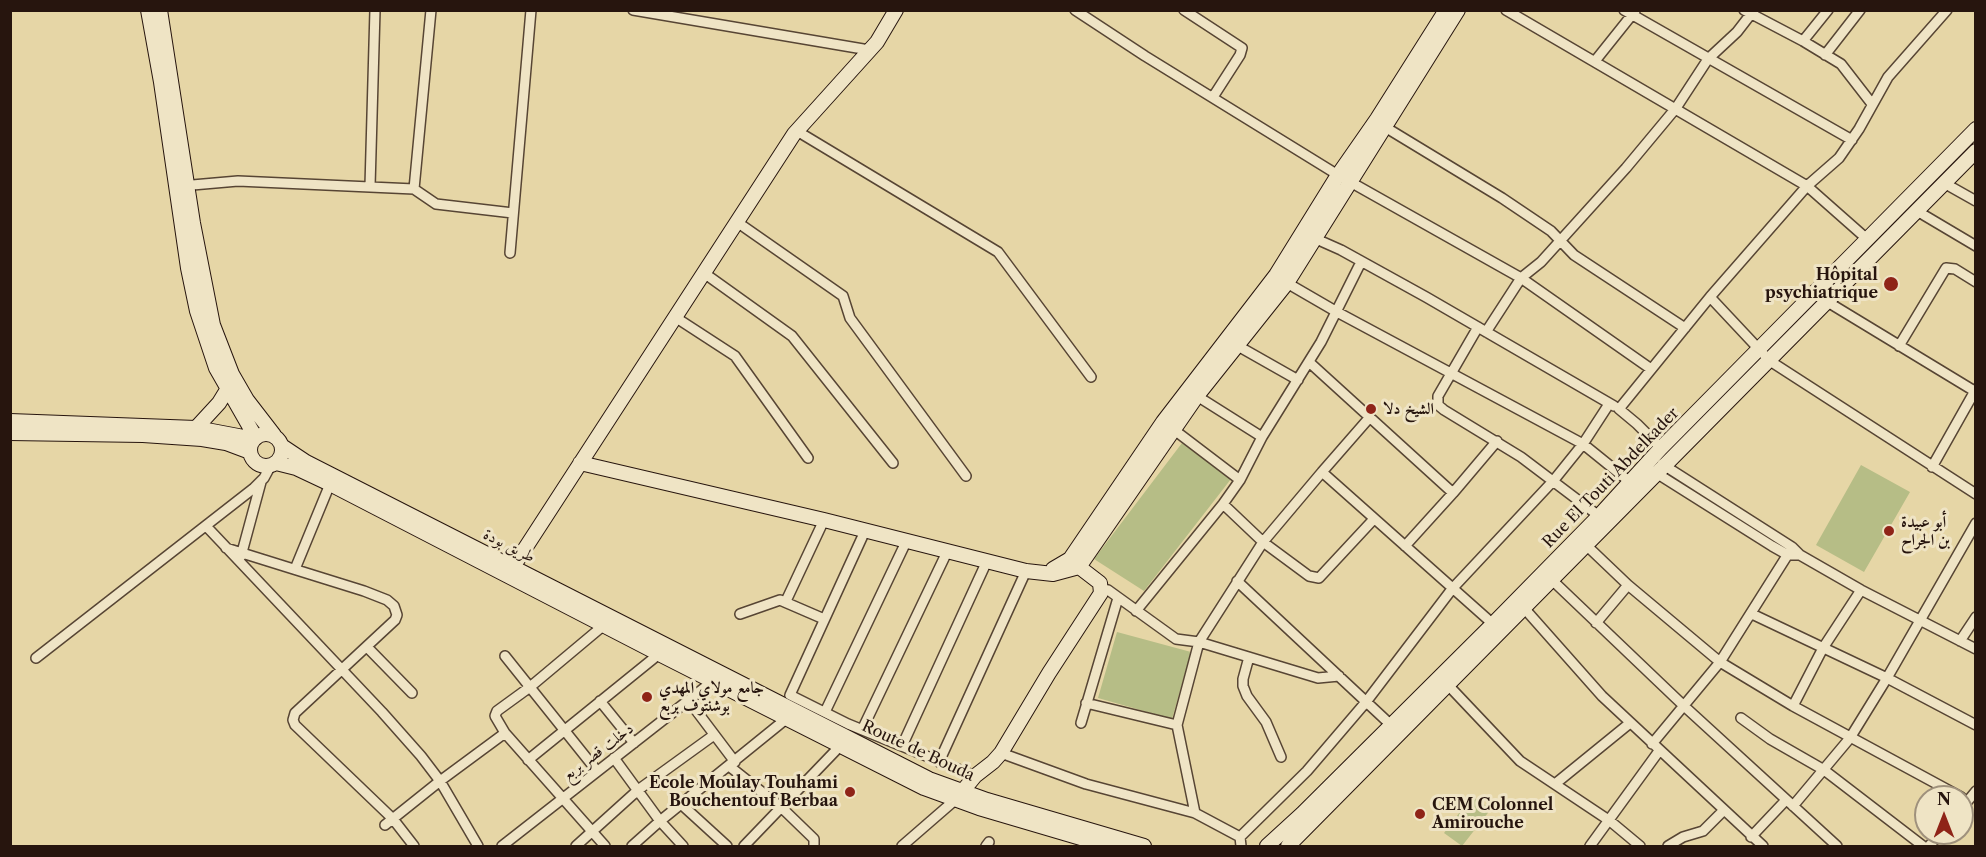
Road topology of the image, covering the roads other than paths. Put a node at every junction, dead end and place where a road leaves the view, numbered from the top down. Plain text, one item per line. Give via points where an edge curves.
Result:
1 (148, 10) edge
2 (160, 10) edge
3 (375, 10) edge
4 (431, 10) edge
5 (531, 10) edge
6 (633, 10) edge
7 (896, 10) edge
8 (1075, 10) edge
9 (1184, 10) edge
10 (1446, 10) edge
11 (1458, 10) edge
12 (1506, 10) edge
13 (1528, 10) edge
14 (1828, 10) edge
15 (1860, 10) edge
16 (1947, 10) edge
17 (1631, 12) edge
18 (1749, 12) edge
19 (1522, 20) junction
20 (1803, 41) junction
21 (869, 51) junction
22 (1825, 55) junction
23 (1708, 59) junction
24 (1595, 61) junction
25 (1213, 97) junction
26 (1872, 104) junction
27 (1676, 108) junction
28 (1385, 127) junction
29 (1976, 129) edge
30 (797, 131) junction
31 (1852, 140) junction
32 (1976, 151) edge
33 (1344, 178) junction
34 (1944, 183) junction
35 (182, 186) junction
36 (370, 186) junction
37 (1807, 186) junction
38 (414, 189) junction
39 (1976, 201) edge
40 (1917, 211) junction
41 (513, 213) junction
42 (737, 222) junction
43 (1314, 238) junction
44 (1867, 239) junction
45 (1560, 240) junction
46 (1976, 246) edge
47 (510, 253) dead end
48 (1361, 262) junction
49 (704, 273) junction
50 (1521, 278) junction
51 (1976, 282) edge
52 (1287, 283) junction
53 (1710, 297) junction
54 (1826, 301) junction
55 (1337, 312) junction
56 (675, 317) junction
57 (1685, 328) junction
58 (1482, 329) junction
59 (1238, 346) junction
60 (1899, 346) junction
61 (1758, 350) junction
62 (1770, 361) junction
63 (1310, 362) junction
64 (1743, 366) junction
65 (1651, 369) junction
66 (1450, 374) junction
67 (1753, 377) junction
68 (1091, 378) dead end
69 (1298, 380) junction
70 (227, 390) junction
71 (1975, 390) edge
72 (1197, 396) junction
73 (1609, 404) junction
74 (1619, 409) junction
75 (1370, 417) junction
76 (10, 421) edge
77 (196, 428) junction
78 (1173, 429) junction
79 (10, 433) edge
80 (1262, 437) junction
81 (278, 441) junction
82 (1497, 441) junction
83 (253, 443) junction
84 (1583, 444) junction
85 (808, 458) dead end
86 (1656, 462) junction
87 (580, 463) junction
88 (892, 463) dead end
89 (273, 464) junction
90 (1932, 467) junction
91 (1322, 472) junction
92 (966, 476) dead end
93 (1240, 480) junction
94 (1554, 480) junction
95 (261, 481) junction
96 (1630, 482) junction
97 (330, 484) junction
98 (1453, 493) junction
99 (1976, 494) edge
100 (1223, 504) junction
101 (1599, 516) junction
102 (824, 520) junction
103 (1373, 520) junction
104 (1976, 524) edge
105 (206, 526) junction
106 (865, 531) junction
107 (439, 535) junction
108 (906, 542) junction
109 (1263, 542) junction
110 (1585, 544) junction
111 (1405, 546) junction
112 (1790, 551) junction
113 (947, 552) junction
114 (240, 557) junction
115 (987, 561) junction
116 (1074, 563) junction
117 (513, 567) junction
118 (295, 569) junction
119 (1026, 571) junction
120 (1552, 580) junction
121 (1237, 581) junction
122 (1628, 585) junction
123 (1452, 589) junction
124 (1102, 590) junction
125 (1861, 590) junction
126 (1118, 598) junction
127 (786, 601) junction
128 (1524, 608) junction
129 (1136, 611) junction
130 (740, 614) dead end
131 (1752, 614) junction
132 (1976, 617) edge
133 (824, 620) junction
134 (1919, 620) junction
135 (1596, 623) junction
136 (1492, 624) junction
137 (604, 626) junction
138 (1960, 641) junction
139 (1199, 642) junction
140 (366, 647) junction
141 (1823, 648) junction
142 (1976, 649) edge
143 (659, 654) junction
144 (505, 656) dead end
145 (1250, 657) junction
146 (36, 658) dead end
147 (1720, 662) junction
148 (341, 670) junction
149 (1339, 676) junction
150 (717, 677) junction
151 (1887, 678) junction
152 (1448, 685) junction
153 (530, 687) junction
154 (412, 693) dead end
155 (600, 701) junction
156 (688, 701) junction
157 (1366, 702) junction
158 (1086, 703) junction
159 (1684, 706) junction
160 (1793, 706) junction
161 (825, 712) junction
162 (1741, 718) dead end
163 (786, 719) junction
164 (1081, 723) dead end
165 (1630, 723) junction
166 (1177, 725) junction
167 (1391, 725) junction
168 (1976, 725) edge
169 (565, 730) junction
170 (862, 730) junction
171 (505, 733) junction
172 (714, 735) junction
173 (1850, 738) junction
174 (634, 743) junction
175 (1652, 744) junction
176 (841, 745) junction
177 (902, 746) junction
178 (1659, 752) junction
179 (1001, 753) junction
180 (1281, 757) dead end
181 (614, 758) junction
182 (528, 760) junction
183 (939, 762) junction
184 (732, 764) junction
185 (1824, 770) junction
186 (597, 771) junction
187 (975, 776) junction
188 (440, 781) junction
189 (1555, 784) junction
190 (1935, 785) edge
191 (638, 790) junction
192 (959, 796) junction
193 (561, 799) junction
194 (1790, 803) junction
195 (681, 804) junction
196 (782, 808) junction
197 (1723, 811) junction
198 (1195, 813) junction
199 (393, 819) junction
200 (660, 820) junction
201 (1610, 821) junction
202 (385, 825) dead end
203 (591, 831) junction
204 (1751, 837) junction
205 (1241, 842) edge
206 (678, 845) edge
207 (414, 846) edge
208 (478, 846) edge
209 (502, 846) edge
210 (576, 846) edge
211 (604, 846) edge
212 (632, 846) edge
213 (728, 846) edge
214 (744, 846) edge
215 (814, 846) edge
216 (902, 846) edge
217 (1103, 846) edge
218 (1144, 846) edge
219 (1267, 846) edge
220 (1288, 846) edge
221 (1590, 846) edge
222 (1640, 846) edge
223 (1668, 846) edge
224 (1761, 846) edge
225 (1838, 846) edge
226 (1923, 846) edge

1 - 35 main road
2 - 35 main road
3 - 36 street
4 - 38 street
5 - 41 street
6 - 21 street
7 - 21 main road
8 - 25 street
9 - 25 street via 1242,48
10 - 33 main road
11 - 28 main road
12 - 19 street
13 - 19 street
14 - 20 street
15 - 22 street
16 - 26 street via 1888,77
17 - 23 street
17 - 24 street
18 - 20 street
18 - 23 street via 1737,32
19 - 24 street
20 - 22 street
21 - 30 main road
22 - 26 street via 1846,69
23 - 27 street
23 - 31 street
24 - 27 street
25 - 33 street
26 - 31 street
27 - 37 street
27 - 45 street
28 - 33 main road
28 - 45 street via 1502,198
29 - 44 main road, Rue El Touti Abdelkader
30 - 42 main road
30 - 68 street via 998,252
31 - 37 street via 1839,158
32 - 34 main road, Rue El Touti Abdelkader
33 - 43 main road
33 - 50 street
33 - 116 main road via 1276,275 1163,422
34 - 39 street
34 - 40 main road, Rue El Touti Abdelkader
35 - 36 street via 238,181
35 - 70 main road via 188,268 197,311
35 - 81 main road via 218,339 247,400
36 - 38 street
37 - 44 street
37 - 53 street
38 - 41 street via 436,204
40 - 46 street
40 - 54 main road, Rue El Touti Abdelkader
41 - 47 street
42 - 49 main road
42 - 92 street via 843,296 850,318
43 - 48 street
43 - 52 main road
44 - 61 main road, Rue El Touti Abdelkader
45 - 50 street
45 - 57 street via 1575,255
48 - 55 street
48 - 58 street
49 - 56 main road
49 - 88 street via 792,336
50 - 58 street
50 - 65 street
51 - 60 street via 1952,268 1944,270
52 - 55 street
52 - 59 main road
53 - 57 street
53 - 61 street
54 - 60 street
54 - 62 main road, Rue El Touti Abdelkader
55 - 63 street
55 - 66 street
56 - 85 street via 735,356
56 - 87 main road
57 - 65 street
58 - 66 street
58 - 73 street
59 - 69 street
59 - 72 main road
60 - 71 street
61 - 62 street
61 - 64 main road, Rue El Touti Abdelkader
62 - 67 main road, Rue El Touti Abdelkader
62 - 90 street
63 - 69 street
63 - 75 street
64 - 67 main road
64 - 86 main road, Rue El Touti Abdelkader
65 - 74 street
66 - 82 street via 1438,396 1438,405
66 - 84 street
67 - 86 main road, Rue El Touti Abdelkader
69 - 80 street
70 - 77 main road
70 - 83 main road
71 - 90 street
72 - 78 main road
72 - 80 street
73 - 74 street
73 - 84 street
74 - 86 street via 1637,424
75 - 91 street
75 - 98 street
76 - 77 main road
77 - 83 main road
78 - 93 street
78 - 116 main road
79 - 83 main road via 143,435
80 - 93 street
81 - 83 main road via 264,434
81 - 89 main road via 282,456
81 - 107 main road, طريق بودة via 300,458
82 - 94 street
82 - 98 street
83 - 89 main road via 252,457 260,465
84 - 94 street
84 - 96 street
86 - 96 main road, Rue El Touti Abdelkader
86 - 110 main road, Rue El Touti Abdelkader
86 - 112 street
87 - 102 main road
87 - 117 main road
89 - 95 street
89 - 97 main road, طريق بودة via 296,468
90 - 99 street
91 - 103 street
91 - 109 street
93 - 100 street
94 - 101 street
94 - 123 street
95 - 105 street
95 - 114 street
96 - 101 main road, Rue El Touti Abdelkader
97 - 107 main road, طريق بودة
97 - 118 street
98 - 111 street
100 - 109 street
100 - 129 street
101 - 136 main road, Rue El Touti Abdelkader
102 - 106 main road
102 - 127 street
103 - 109 street via 1316,578
103 - 111 street
104 - 134 street
105 - 114 street
105 - 146 street
106 - 108 main road
106 - 133 street
107 - 117 main road, طريق بودة
107 - 137 main road, طريق بودة
108 - 113 main road
108 - 161 street
109 - 121 street
110 - 120 main road, Rue El Touti Abdelkader
110 - 122 street
111 - 123 street
112 - 125 street
112 - 131 street
113 - 115 main road
113 - 170 street
114 - 118 street
114 - 148 street
115 - 119 main road
115 - 177 street
116 - 119 main road via 1066,572
116 - 124 main road via 1100,583
117 - 150 main road, طريق بودة
118 - 140 street via 364,591 393,606 395,620
119 - 183 street
120 - 128 main road, Rue El Touti Abdelkader
120 - 135 street
121 - 139 street
121 - 149 street
122 - 135 street
122 - 147 street
123 - 136 street
123 - 157 street
124 - 126 street
124 - 179 main road
125 - 134 street
125 - 141 street
126 - 129 street
126 - 158 street
127 - 130 street via 776,600
127 - 133 street
128 - 152 main road, Rue El Touti Abdelkader
128 - 165 street
129 - 139 street via 1176,639
131 - 141 street
131 - 147 street
132 - 138 street
133 - 161 street via 790,693
134 - 138 street
134 - 151 street
135 - 159 street
136 - 167 main road, Rue El Touti Abdelkader
137 - 143 main road, طريق بودة
137 - 153 street
138 - 142 street
139 - 145 street
139 - 166 street
140 - 148 street
140 - 154 street
141 - 151 street
141 - 160 street
143 - 150 main road, طريق بودة
143 - 155 street
144 - 153 street
145 - 149 street via 1318,678
145 - 180 street via 1244,679 1247,696 1266,722
147 - 159 street
147 - 160 street
148 - 188 street
148 - 199 street via 295,713 293,723
149 - 157 street
150 - 156 street, دخلت قصر بربع
150 - 163 main road, Route de Bouda
150 - 192 main road, Route de Bouda
151 - 168 street
151 - 173 street
152 - 189 street via 1520,761
152 - 220 main road, Rue El Touti Abdelkader
153 - 169 street
153 - 171 street via 496,714
155 - 169 street
155 - 174 street
156 - 172 street
156 - 174 street, دخلت قصر بربع
157 - 167 street
157 - 205 street
158 - 164 street
158 - 166 street
159 - 175 street
159 - 194 street
160 - 173 street
161 - 170 street
162 - 185 street
163 - 176 main road, Route de Bouda
163 - 184 street
165 - 175 street
165 - 189 street
166 - 198 street
167 - 219 main road, Rue El Touti Abdelkader
169 - 182 street
169 - 186 street
170 - 177 street
171 - 182 street
171 - 188 street
172 - 184 street
172 - 191 street
173 - 185 street
173 - 190 street
174 - 181 street, دخلت قصر بربع
175 - 178 street
176 - 192 main road, Route de Bouda via 924,788
176 - 196 street
177 - 183 street
178 - 197 street
178 - 201 street
179 - 187 main road
179 - 198 street via 1086,784
181 - 186 street, دخلت قصر بربع
181 - 191 street
182 - 193 street
183 - 187 street
184 - 195 street
184 - 196 street
185 - 194 street
185 - 226 street
186 - 193 street, دخلت قصر بربع
187 - 192 main road
188 - 199 street
188 - 208 street
189 - 201 street
191 - 200 street
191 - 203 street
192 - 216 street
192 - 217 main road, Route de Bouda
192 - 218 main road, Route de Bouda
193 - 203 street
193 - 209 street, دخلت قصر بربع
194 - 204 street
194 - 225 street
195 - 200 street
195 - 213 street
196 - 214 street
196 - 215 street via 814,839
197 - 204 street
197 - 223 street via 1703,831
198 - 205 street
199 - 202 street
199 - 207 street
200 - 206 street
200 - 212 street
201 - 221 street
201 - 222 street
203 - 210 street
203 - 211 street
204 - 224 street

